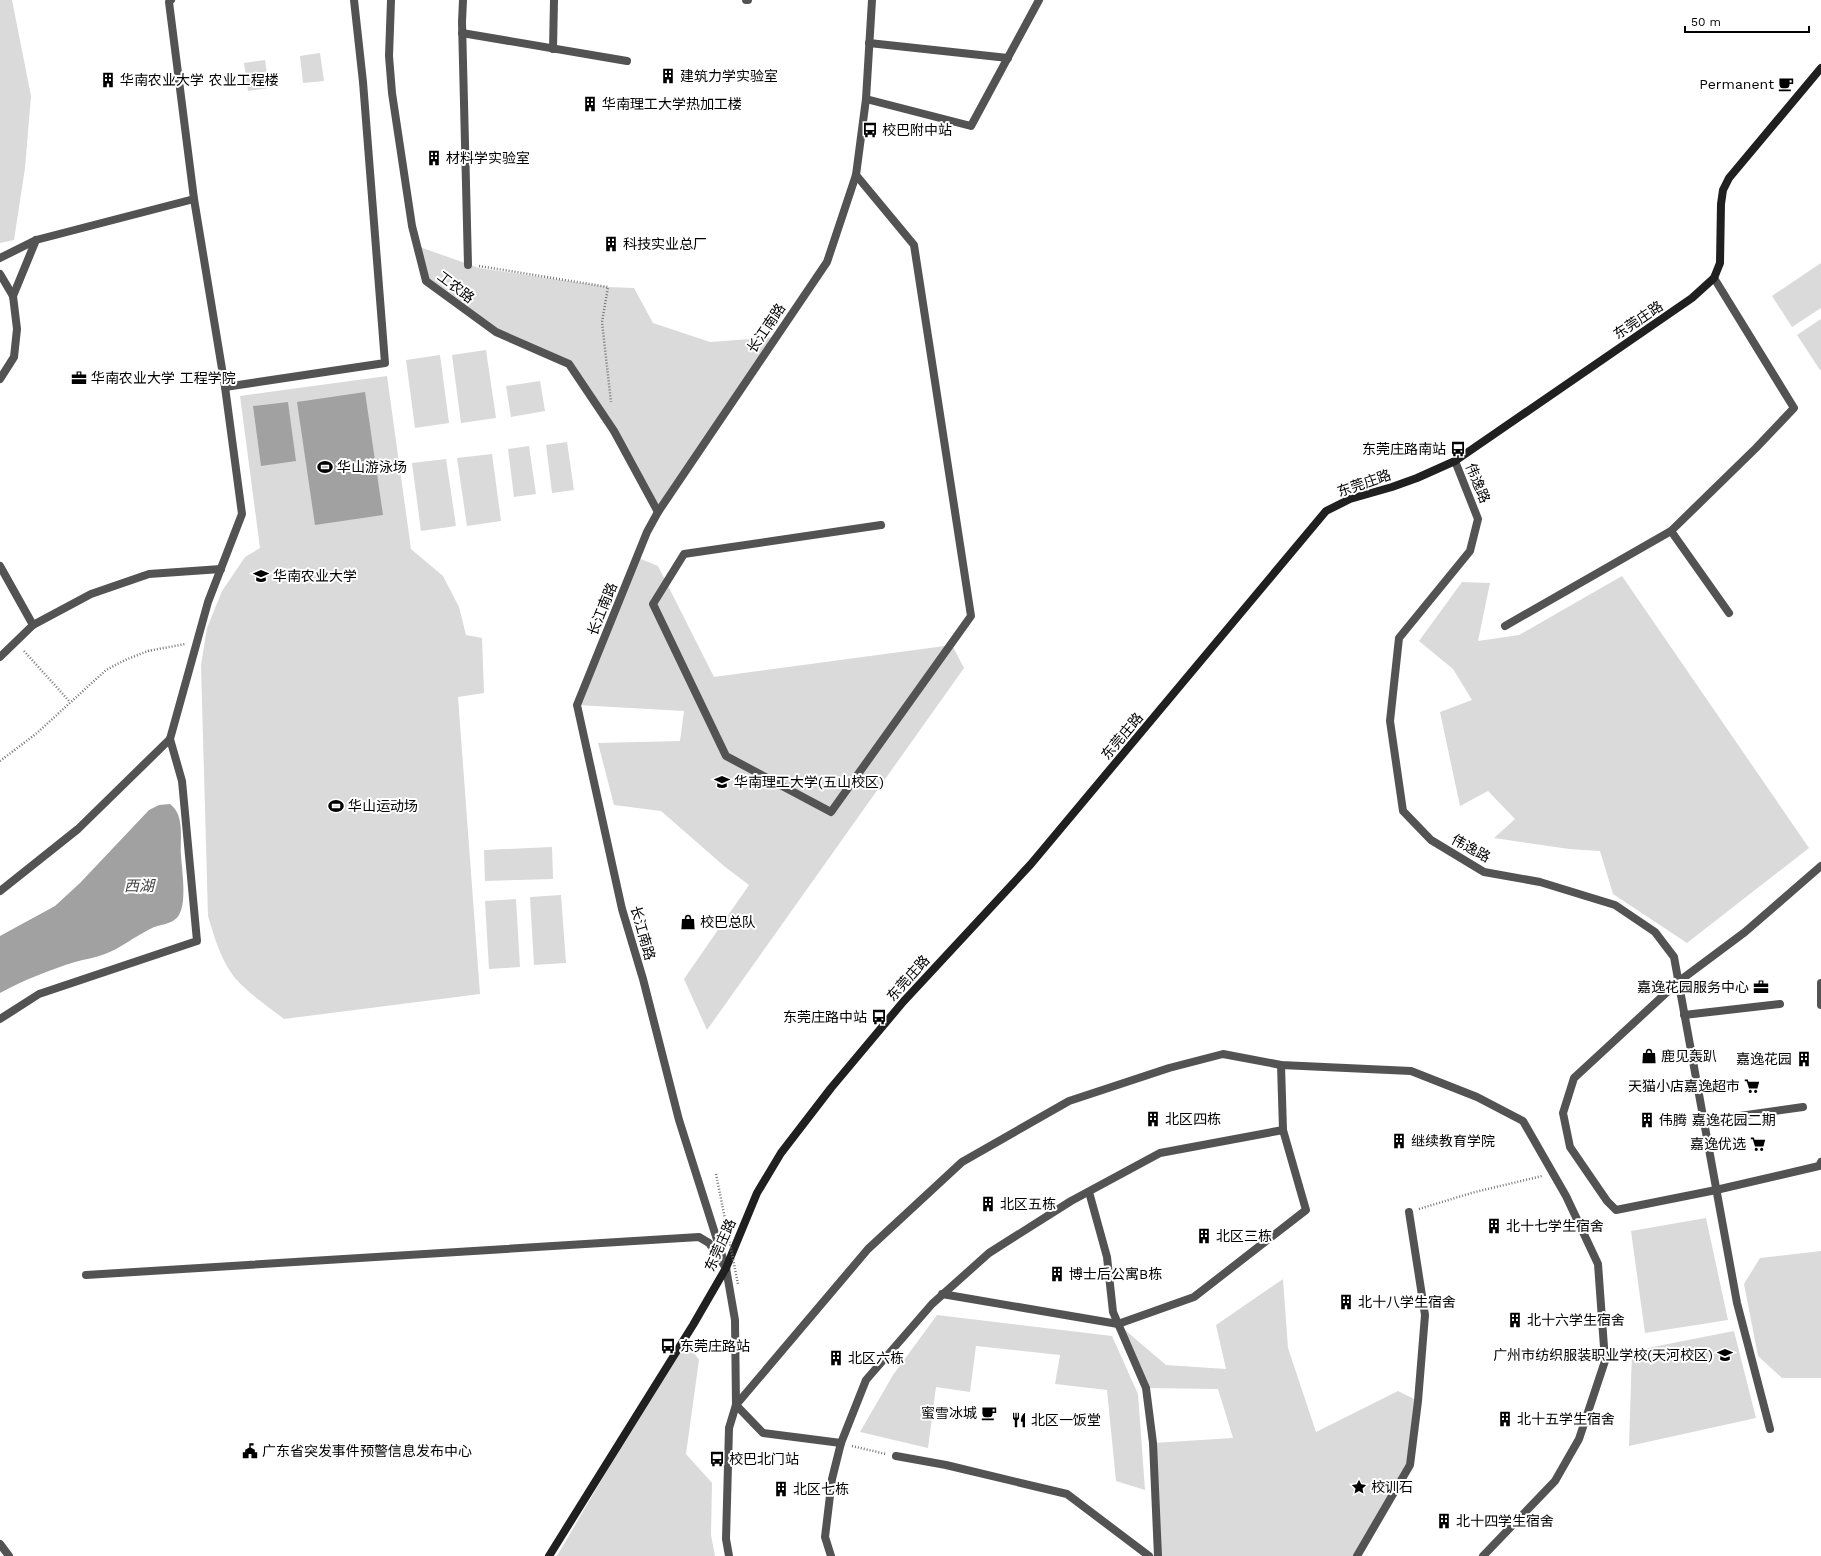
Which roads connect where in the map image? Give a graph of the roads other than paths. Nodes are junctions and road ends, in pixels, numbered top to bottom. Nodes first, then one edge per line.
1 (171, 0) edge
2 (354, 0) edge
3 (391, 0) edge
4 (463, 0) edge
5 (554, 0) edge
6 (872, 0) edge
7 (1039, 0) edge
8 (462, 33) junction
9 (869, 43) junction
10 (553, 49) junction
11 (1008, 58) junction
12 (627, 61) dead end
13 (1821, 68) edge
14 (866, 99) junction
15 (856, 175) junction
16 (194, 199) junction
17 (36, 240) junction
18 (0, 258) edge
19 (468, 264) road end
20 (0, 274) edge
21 (1714, 278) junction
22 (13, 296) junction
23 (0, 378) edge
24 (225, 387) junction
25 (1455, 461) junction
26 (658, 512) junction
27 (881, 525) dead end
28 (1671, 531) junction
29 (0, 566) edge
30 (221, 569) junction
31 (1729, 613) dead end
32 (33, 625) junction
33 (1505, 626) dead end
34 (0, 657) edge
35 (170, 739) junction
36 (1821, 866) edge
37 (0, 891) edge
38 (1678, 982) junction
39 (1821, 983) edge
40 (1780, 1004) dead end
41 (1821, 1005) edge
42 (1684, 1015) junction
43 (0, 1019) edge
44 (1281, 1065) junction
45 (1803, 1107) dead end
46 (1704, 1121) junction
47 (1283, 1130) junction
48 (1821, 1162) edge
49 (1716, 1190) junction
50 (1089, 1192) junction
51 (1409, 1212) road end
52 (726, 1268) junction
53 (86, 1275) dead end
54 (942, 1294) junction
55 (1118, 1324) junction
56 (736, 1405) junction
57 (1770, 1429) dead end
58 (841, 1443) junction
59 (896, 1456) road end
60 (0, 1544) edge
61 (9, 1556) edge
62 (549, 1556) edge
63 (729, 1556) edge
64 (830, 1556) edge
65 (1149, 1556) edge
66 (1158, 1556) edge
67 (1356, 1556) edge
68 (1483, 1556) edge

1 - 16 street
2 - 24 street
3 - 26 street, 工农路
4 - 8 street
5 - 10 street
6 - 9 street, 长江南路
7 - 11 street
8 - 10 street
8 - 19 street
9 - 11 street
9 - 14 street, 长江南路
10 - 12 street
11 - 14 street
13 - 21 street, 东莞庄路
14 - 15 street, 长江南路
15 - 26 street, 长江南路
15 - 27 street
16 - 17 street
16 - 24 street
17 - 18 street
17 - 22 street
20 - 22 street
21 - 25 street, 东莞庄路
21 - 28 street
22 - 23 street
24 - 30 street
25 - 38 street, 伟逸路
25 - 52 street, 东莞庄路
26 - 52 street, 长江南路
28 - 31 street
28 - 33 street
29 - 32 street
30 - 32 street
30 - 35 street
32 - 34 street
35 - 37 street
35 - 43 street
36 - 38 street
38 - 42 street, 伟逸路
38 - 49 street
39 - 41 street
40 - 42 street
42 - 46 street, 伟逸路
44 - 47 street
44 - 56 street
44 - 68 street
45 - 46 street
46 - 49 street, 伟逸路
47 - 50 street
47 - 55 street
48 - 49 street
49 - 57 street, 伟逸路
50 - 54 street
50 - 55 street
51 - 67 street
52 - 53 street
52 - 56 street, 长江南路
52 - 62 street, 东莞庄路
54 - 55 street
54 - 58 street
55 - 66 street
56 - 58 street
56 - 63 street
58 - 64 street
59 - 65 street
60 - 61 street

